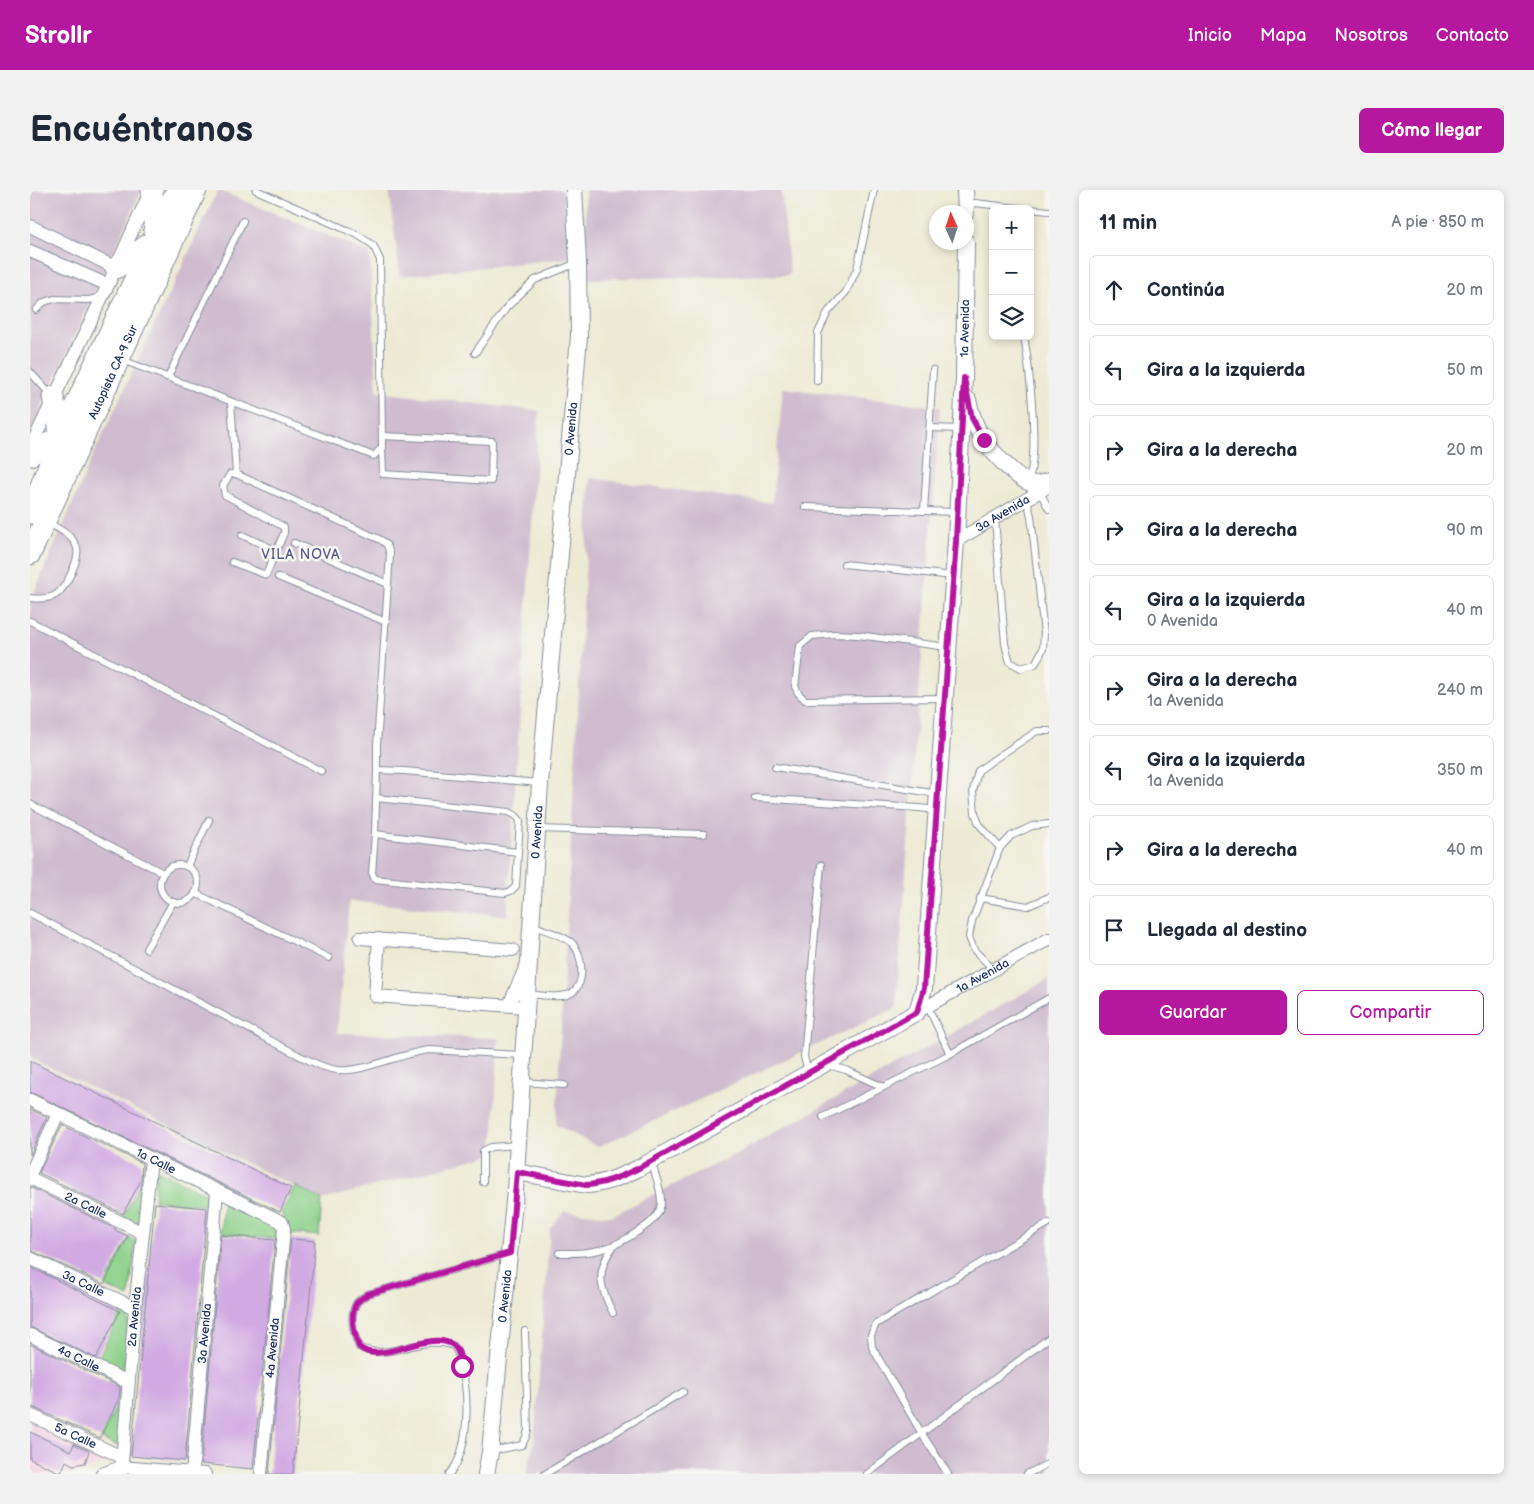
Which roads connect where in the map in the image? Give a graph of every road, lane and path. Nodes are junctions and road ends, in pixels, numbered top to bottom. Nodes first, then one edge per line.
1 (151, 190) edge
2 (178, 190) edge
3 (196, 190) edge
4 (256, 190) edge
5 (574, 190) edge
6 (874, 190) edge
7 (966, 202) edge
8 (992, 205) edge
9 (1034, 210) edge
10 (1049, 212) edge
11 (243, 221) dead end
12 (30, 226) edge
13 (155, 240) junction
14 (966, 250) edge
15 (30, 251) edge
16 (578, 262) junction
17 (109, 283) junction
18 (36, 310) dead end
19 (1024, 340) edge
20 (475, 353) dead end
21 (119, 358) junction
22 (933, 370) dead end
23 (30, 372) edge
24 (168, 377) junction
25 (964, 378) junction
26 (816, 381) dead end
27 (54, 397) junction
28 (232, 402) junction
29 (930, 428) junction
30 (961, 429) junction
31 (61, 436) junction
32 (382, 436) junction
33 (382, 447) junction
34 (30, 448) edge
35 (30, 455) edge
36 (236, 474) junction
37 (1041, 485) edge
38 (1027, 500) junction
39 (805, 507) dead end
40 (1049, 509) edge
41 (924, 511) junction
42 (958, 512) junction
43 (38, 517) edge
44 (995, 520) junction
45 (242, 535) dead end
46 (956, 541) junction
47 (294, 543) dead end
48 (277, 551) junction
49 (30, 554) edge
50 (232, 562) dead end
51 (844, 564) dead end
52 (954, 576) junction
53 (278, 577) dead end
54 (388, 584) junction
55 (30, 598) edge
56 (30, 621) edge
57 (386, 622) junction
58 (949, 647) junction
59 (945, 698) junction
60 (1049, 731) edge
61 (775, 767) dead end
62 (376, 770) junction
63 (321, 771) dead end
64 (540, 783) junction
65 (938, 794) junction
66 (376, 798) junction
67 (755, 798) dead end
68 (30, 804) edge
69 (937, 810) junction
70 (209, 820) dead end
71 (1049, 824) edge
72 (537, 829) junction
73 (375, 834) junction
74 (704, 834) dead end
75 (1000, 848) junction
76 (518, 852) junction
77 (821, 865) dead end
78 (187, 866) junction
79 (162, 873) junction
80 (196, 894) junction
81 (1049, 897) edge
82 (980, 898) junction
83 (173, 902) junction
84 (30, 913) edge
85 (531, 925) junction
86 (360, 938) dead end
87 (1049, 938) edge
88 (379, 939) junction
89 (146, 949) dead end
90 (513, 950) dead end
91 (329, 958) dead end
92 (529, 959) junction
93 (994, 970) junction
94 (1049, 998) edge
95 (526, 1001) junction
96 (509, 1005) junction
97 (922, 1010) junction
98 (950, 1054) junction
99 (523, 1055) junction
100 (824, 1063) junction
101 (809, 1072) junction
102 (522, 1082) junction
103 (564, 1085) dead end
104 (883, 1087) junction
105 (30, 1100) edge
106 (58, 1114) junction
107 (823, 1117) dead end
108 (518, 1145) junction
109 (151, 1160) junction
110 (651, 1161) junction
111 (517, 1172) junction
112 (30, 1174) edge
113 (30, 1178) edge
114 (483, 1182) dead end
115 (218, 1192) junction
116 (282, 1222) joint
117 (1049, 1223) edge
118 (143, 1233) junction
119 (613, 1247) junction
120 (510, 1253) junction
121 (560, 1253) dead end
122 (30, 1258) edge
123 (135, 1308) junction
124 (613, 1313) dead end
125 (525, 1331) dead end
126 (30, 1335) edge
127 (1049, 1338) edge
128 (128, 1382) junction
129 (683, 1392) dead end
130 (30, 1415) edge
131 (922, 1434) junction
132 (490, 1452) junction
133 (1049, 1463) edge
134 (121, 1466) edge
135 (102, 1474) edge
136 (196, 1474) edge
137 (261, 1474) edge
138 (449, 1474) edge
139 (486, 1474) edge
140 (545, 1474) edge
141 (867, 1474) edge
142 (948, 1474) edge
143 (1027, 1474) edge

1 - 13 highway
1 - 17 street
2 - 13 highway, Autopista CA-9 Sur
3 - 21 highway, Autopista CA-9 Sur
4 - 32 lane
5 - 16 street, 0 Avenida
6 - 26 lane
7 - 8 lane
9 - 10 lane
11 - 24 lane
12 - 17 street
13 - 17 highway
13 - 31 highway, Autopista CA-9 Sur
14 - 25 street, 1a Avenida
15 - 17 street
16 - 20 lane
16 - 64 street, 0 Avenida
17 - 18 lane
17 - 27 street
19 - 37 lane
21 - 24 lane
21 - 43 highway, Autopista CA-9 Sur
22 - 29 lane
23 - 27 lane
24 - 28 lane
25 - 30 street, 1a Avenida
25 - 37 street
27 - 31 highway
27 - 34 street
28 - 33 lane
28 - 36 lane
29 - 30 lane
29 - 41 lane
30 - 42 street, 1a Avenida
31 - 35 highway
31 - 43 highway, Autopista CA-9 Sur
32 - 33 lane
32 - 33 lane
36 - 48 lane
36 - 54 lane
37 - 38 street, 3a Avenida
37 - 40 lane
38 - 44 street, 3a Avenida
38 - 44 lane
39 - 41 lane
41 - 42 lane
42 - 46 street, 1a Avenida
43 - 49 highway, Autopista CA-9 Sur
43 - 55 lane
44 - 46 street, 3a Avenida
45 - 48 lane
46 - 52 street, 1a Avenida
47 - 54 lane
48 - 50 lane
51 - 52 lane
52 - 58 street, 1a Avenida
53 - 57 lane
54 - 57 lane
56 - 63 lane
57 - 62 lane
58 - 59 street, 1a Avenida
58 - 59 lane
59 - 65 street, 1a Avenida
60 - 75 lane
61 - 65 lane
62 - 64 lane
62 - 66 lane
64 - 72 street, 0 Avenida
65 - 69 street, 1a Avenida
66 - 73 lane
66 - 76 lane
67 - 69 lane
68 - 79 lane
69 - 97 street, 1a Avenida
70 - 78 lane
71 - 75 lane
72 - 74 lane
72 - 85 street, 0 Avenida
73 - 76 lane
73 - 76 lane
75 - 82 lane
77 - 101 lane
78 - 79 lane
78 - 80 lane
79 - 83 lane
80 - 83 lane
80 - 91 lane
81 - 82 lane
82 - 93 lane
83 - 89 lane
84 - 99 lane
85 - 92 street, 0 Avenida
85 - 95 lane
86 - 88 street
87 - 93 street, 1a Avenida
88 - 90 street
88 - 96 street
92 - 95 street, 0 Avenida
92 - 96 street
93 - 97 street, 1a Avenida
94 - 98 lane
95 - 96 street
95 - 99 street, 0 Avenida
97 - 98 lane
97 - 100 street, 1a Avenida
98 - 104 lane
99 - 102 street, 0 Avenida
100 - 101 street, 1a Avenida
100 - 104 lane
101 - 110 street, 1a Avenida
102 - 103 lane
102 - 108 street, 0 Avenida
104 - 107 lane
105 - 106 street, 1a Calle
106 - 109 street, 1a Calle
106 - 112 street
108 - 111 street, 0 Avenida
108 - 114 lane
109 - 115 street, 1a Calle
109 - 118 street, 2a Avenida
110 - 111 street, 1a Avenida
110 - 119 lane
111 - 120 street, 0 Avenida
113 - 118 street, 2a Calle
115 - 116 street, 1a Calle
115 - 136 street, 3a Avenida
116 - 137 street, 4a Avenida
117 - 131 lane
118 - 123 street, 2a Avenida
119 - 121 lane
119 - 124 lane
120 - 132 street, 0 Avenida
120 - 138 lane
122 - 123 street, 3a Calle
123 - 128 street, 2a Avenida
125 - 132 lane
126 - 128 street, 4a Calle
127 - 131 lane
128 - 134 street, 2a Avenida
129 - 140 lane
130 - 134 street, 5a Calle
131 - 141 lane
131 - 142 lane
132 - 139 street, 0 Avenida
133 - 143 lane
134 - 135 street
134 - 136 street

